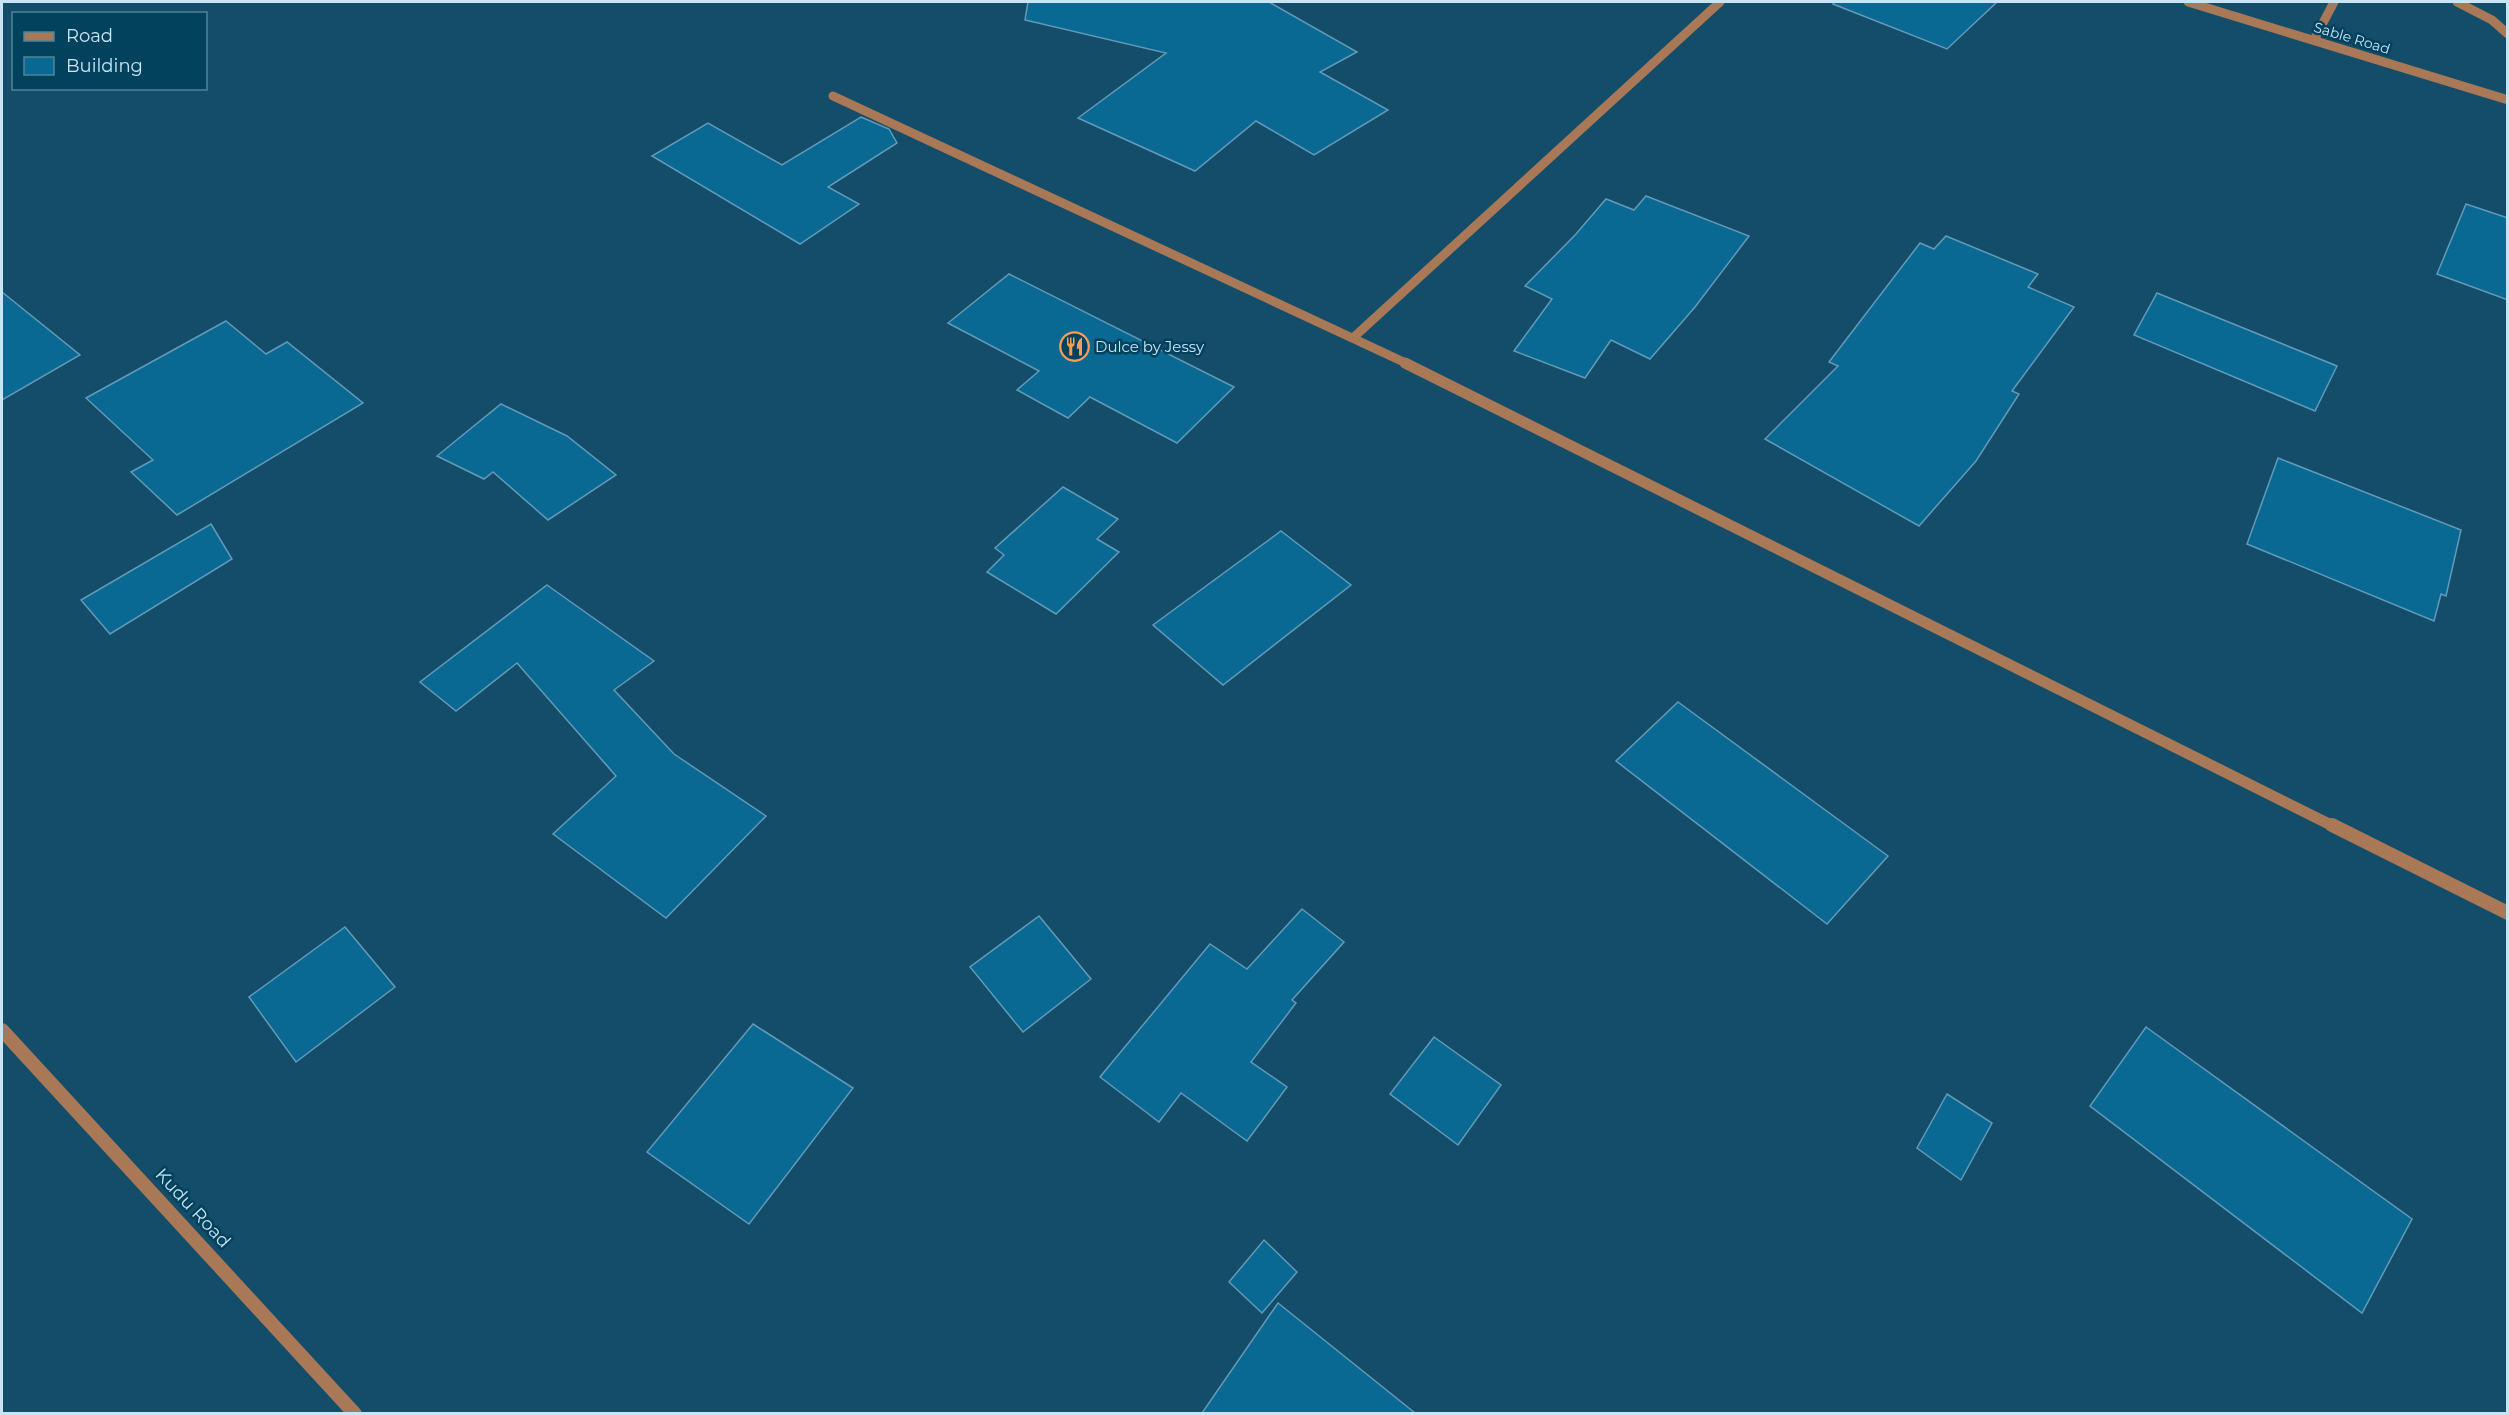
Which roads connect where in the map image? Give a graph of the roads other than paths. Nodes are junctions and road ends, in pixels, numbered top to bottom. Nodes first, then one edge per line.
1 (1720, 2) edge
2 (2188, 2) edge
3 (2334, 2) edge
4 (2457, 2) edge
5 (2508, 34) edge
6 (2314, 40) junction
7 (833, 96) dead end
8 (2508, 100) edge
9 (1354, 337) junction
10 (2508, 913) edge
11 (2, 1030) edge
12 (356, 1413) edge

1 - 9 street
2 - 6 street, Sable Road
3 - 6 street
4 - 5 street
6 - 8 street, Sable Road
7 - 9 street
9 - 10 street
11 - 12 street, Kudu Road

